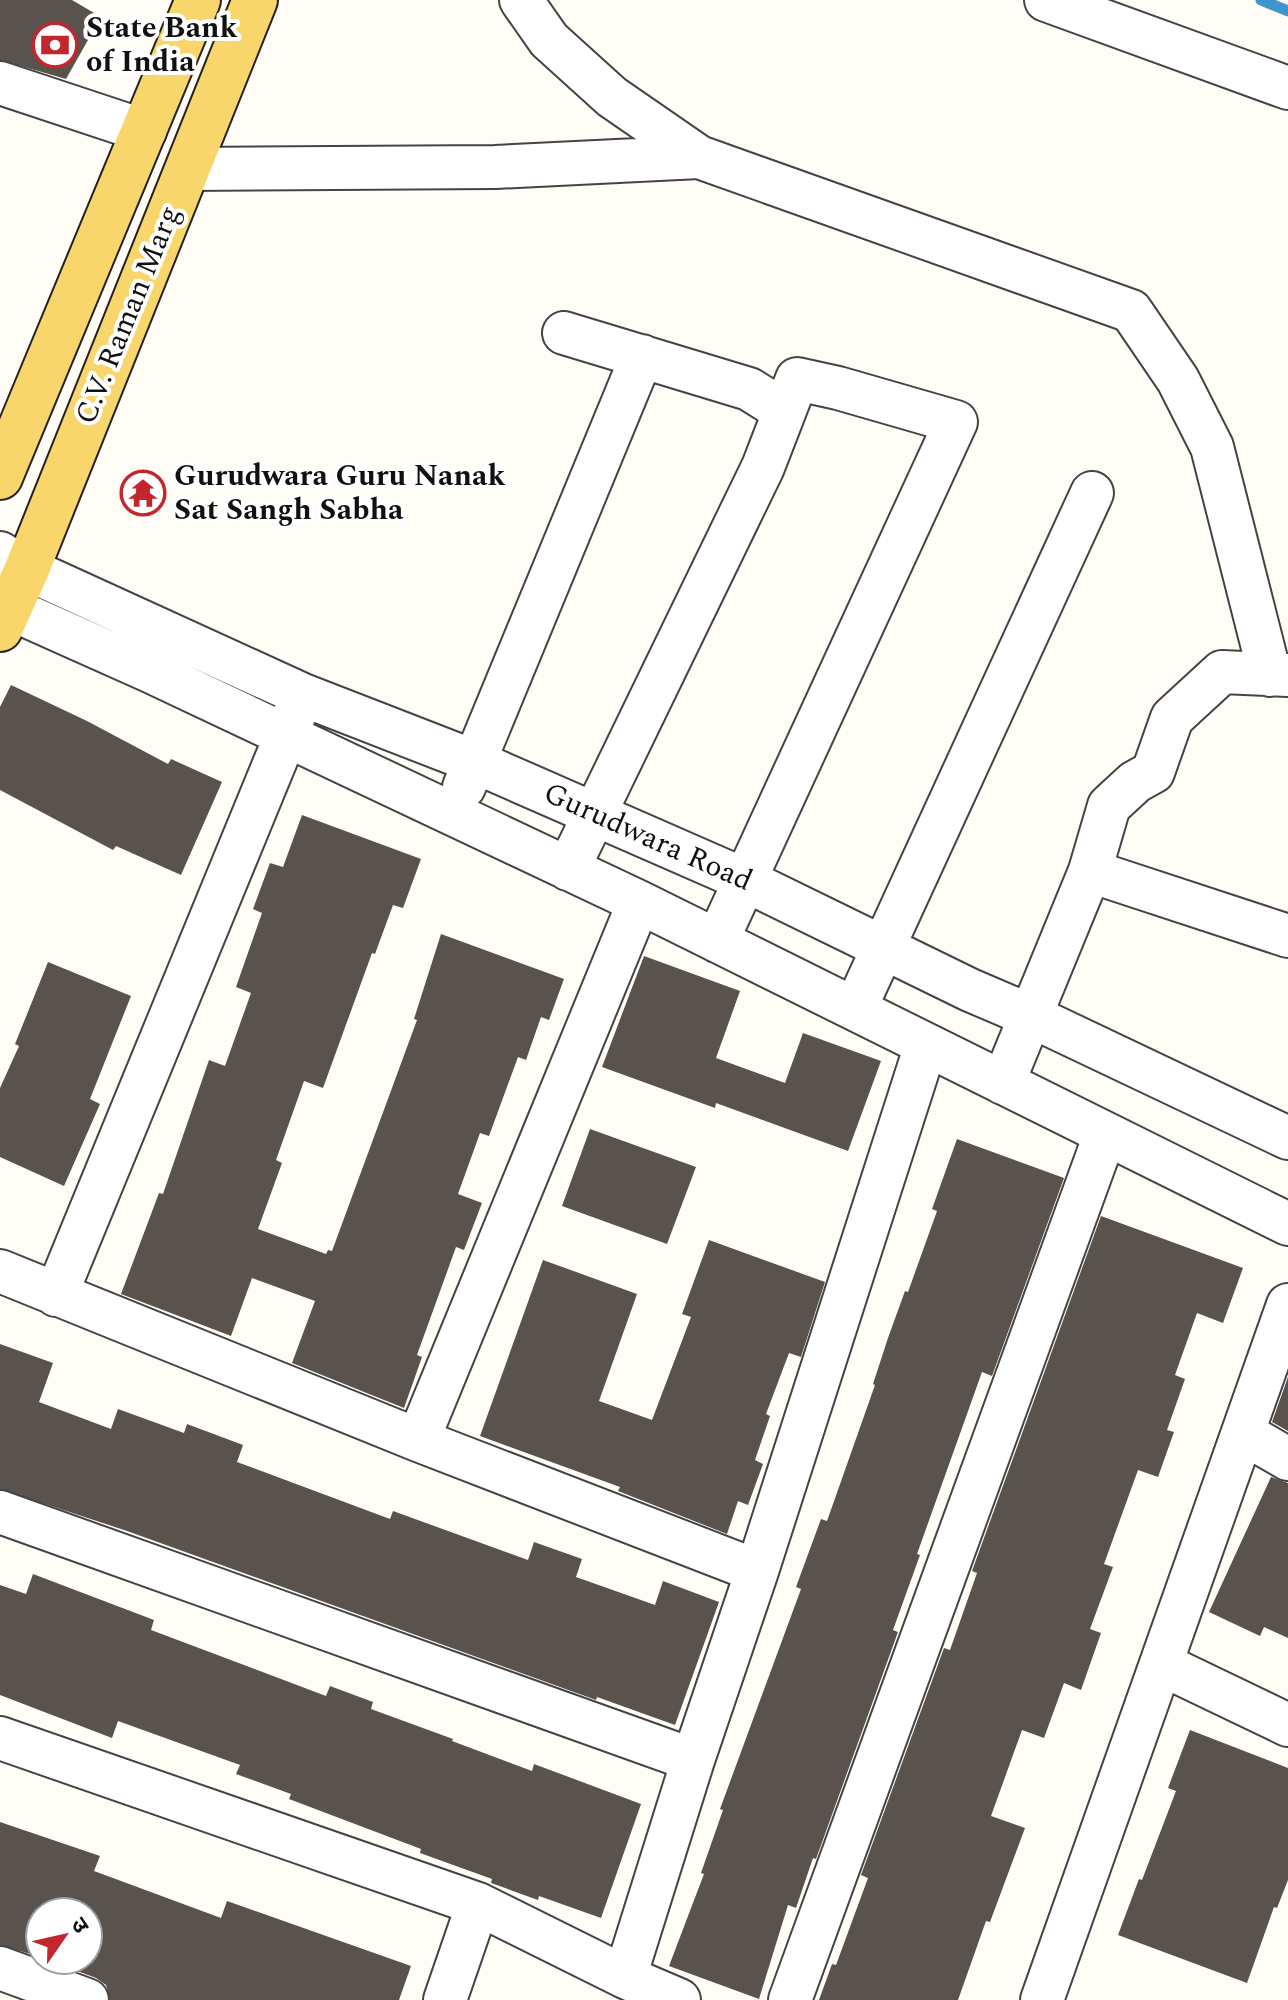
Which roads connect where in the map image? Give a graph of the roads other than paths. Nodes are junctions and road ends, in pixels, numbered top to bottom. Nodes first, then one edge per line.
1 (198, 0) edge
2 (255, 0) edge
3 (521, 0) edge
4 (1046, 0) edge
5 (0, 83) edge
6 (1288, 88) edge
7 (145, 131) junction
8 (699, 157) junction
9 (187, 169) junction
10 (564, 333) dead end
11 (642, 356) junction
12 (784, 411) junction
13 (0, 477) edge
14 (1092, 493) dead end
15 (14, 561) edge
16 (3, 614) edge
17 (1279, 675) edge
18 (303, 695) junction
19 (285, 734) junction
20 (473, 761) junction
21 (596, 813) junction
22 (454, 815) junction
23 (568, 869) junction
24 (1090, 871) junction
25 (745, 880) junction
26 (639, 902) junction
27 (1288, 936) edge
28 (717, 941) junction
29 (884, 947) junction
30 (855, 1009) junction
31 (1031, 1016) junction
32 (926, 1045) junction
33 (1003, 1083) junction
34 (1105, 1135) junction
35 (1288, 1138) edge
36 (1288, 1224) edge
37 (0, 1271) edge
38 (56, 1295) junction
39 (1288, 1305) edge
40 (1243, 1433) junction
41 (418, 1440) junction
42 (1288, 1459) edge
43 (0, 1512) edge
44 (757, 1571) junction
45 (1161, 1664) junction
46 (1288, 1725) edge
47 (0, 1738) edge
48 (693, 1760) junction
49 (478, 1904) junction
50 (0, 1968) edge
51 (625, 1977) junction
52 (87, 2000) edge
53 (445, 2000) edge
54 (679, 2000) edge
55 (790, 2000) edge
56 (1042, 2000) edge

1 - 7 main road, C.V. Raman Marg
2 - 9 main road, C.V. Raman Marg
3 - 8 street
4 - 6 street
5 - 7 street
7 - 13 main road, C.V. Raman Marg
8 - 9 street
8 - 17 street
9 - 15 main road, C.V. Raman Marg
10 - 11 street
11 - 12 street
11 - 20 street
12 - 21 street
12 - 25 street
14 - 29 street
15 - 16 main road, C.V. Raman Marg
15 - 18 street, Gurudwara Road
16 - 19 street
17 - 24 street
18 - 19 street
18 - 20 street, Gurudwara Road
19 - 22 street
19 - 38 street
20 - 21 street, Gurudwara Road
20 - 22 street
21 - 23 street
21 - 25 street, Gurudwara Road
22 - 23 street
23 - 26 street
24 - 27 street
24 - 31 street
25 - 28 street
25 - 29 street, Gurudwara Road
26 - 28 street
26 - 41 street
28 - 30 street
29 - 30 street
29 - 31 street, Gurudwara Road
30 - 32 street
31 - 33 street
31 - 35 street, Gurudwara Road
32 - 33 street
32 - 44 street
33 - 34 street
34 - 36 street
34 - 55 street
37 - 38 street
38 - 41 street
39 - 40 street
40 - 42 street
40 - 45 street
41 - 44 street
43 - 48 street
44 - 48 street
45 - 46 street
45 - 56 street
47 - 49 street
48 - 51 street
49 - 51 street
49 - 53 street
50 - 52 street
51 - 54 street

